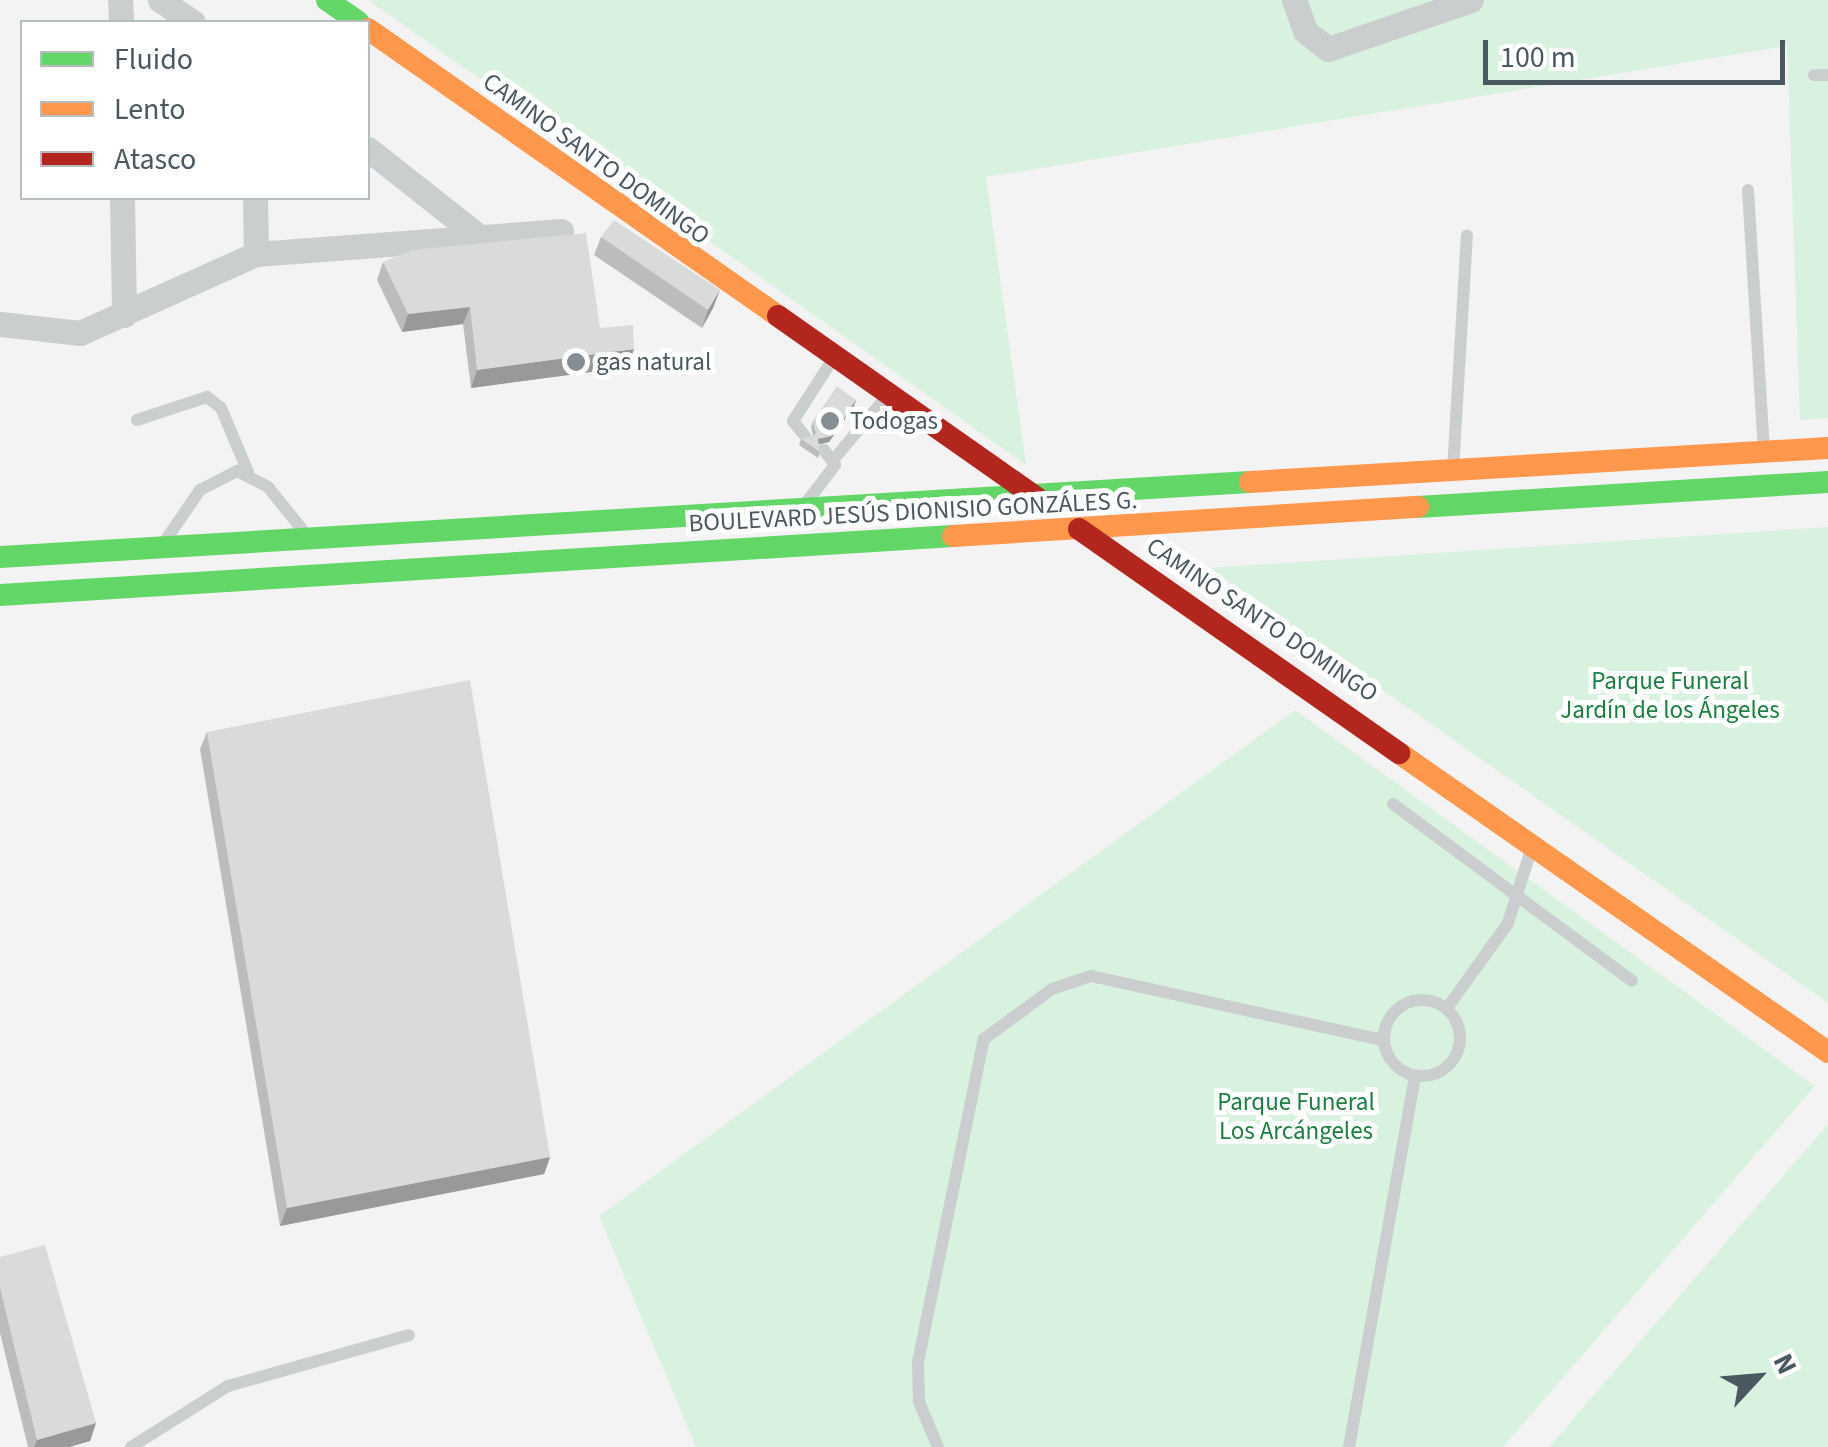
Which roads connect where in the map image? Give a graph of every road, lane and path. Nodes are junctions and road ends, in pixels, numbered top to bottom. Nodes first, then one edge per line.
1 (160, 0) edge
2 (327, 0) edge
3 (1294, 0) edge
4 (1461, 2) edge
5 (190, 20) edge
6 (355, 20) edge
7 (370, 30) edge
8 (370, 152) edge
9 (1748, 190) dead end
10 (122, 200) edge
11 (255, 200) edge
12 (561, 232) edge
13 (477, 235) junction
14 (1467, 236) dead end
15 (256, 254) junction
16 (124, 315) junction
17 (0, 324) edge
18 (834, 359) junction
19 (888, 396) junction
20 (138, 420) dead end
21 (805, 436) edge
22 (955, 442) junction
23 (1828, 448) edge
24 (1764, 450) junction
25 (248, 472) junction
26 (1453, 472) junction
27 (1828, 482) edge
28 (1030, 493) junction
29 (932, 500) junction
30 (802, 508) junction
31 (1082, 531) junction
32 (308, 539) junction
33 (161, 548) junction
34 (0, 558) edge
35 (0, 595) edge
36 (1393, 804) dead end
37 (1532, 842) junction
38 (1519, 900) junction
39 (1632, 981) dead end
40 (1446, 1008) junction
41 (1383, 1040) junction
42 (1828, 1052) edge
43 (1415, 1076) junction
44 (409, 1335) dead end
45 (131, 1447) edge
46 (938, 1447) edge
47 (1349, 1447) edge

1 - 5 street
2 - 6 main road
3 - 4 street
7 - 18 main road, CAMINO SANTO DOMINGO
8 - 13 street
9 - 24 lane
10 - 16 street
11 - 15 street
12 - 13 street
13 - 15 street
14 - 26 lane
15 - 16 street
16 - 17 street
18 - 19 main road, CAMINO SANTO DOMINGO
18 - 21 lane
19 - 22 main road, CAMINO SANTO DOMINGO
19 - 30 lane
20 - 25 lane
22 - 28 main road, CAMINO SANTO DOMINGO
22 - 29 main road
23 - 24 main road, BOULEVARD JESÚS DIONISIO GONZÁLES G.
24 - 26 main road, BOULEVARD JESÚS DIONISIO GONZÁLES G.
25 - 32 lane
25 - 33 lane
26 - 28 main road, BOULEVARD JESÚS DIONISIO GONZÁLES G.
27 - 31 main road, BOULEVARD JESÚS DIONISIO GONZÁLES G.
28 - 29 main road, BOULEVARD JESÚS DIONISIO GONZÁLES G.
28 - 31 main road, CAMINO SANTO DOMINGO
29 - 30 main road, BOULEVARD JESÚS DIONISIO GONZÁLES G.
30 - 32 main road, BOULEVARD JESÚS DIONISIO GONZÁLES G.
31 - 35 main road, BOULEVARD JESÚS DIONISIO GONZÁLES G.
31 - 37 main road, CAMINO SANTO DOMINGO
32 - 33 main road, BOULEVARD JESÚS DIONISIO GONZÁLES G.
33 - 34 main road, BOULEVARD JESÚS DIONISIO GONZÁLES G.
36 - 38 lane
37 - 38 lane
37 - 42 main road, CAMINO SANTO DOMINGO
38 - 39 lane
38 - 40 lane
40 - 41 lane
40 - 43 lane
41 - 43 lane
41 - 46 lane
43 - 47 lane
44 - 45 lane

